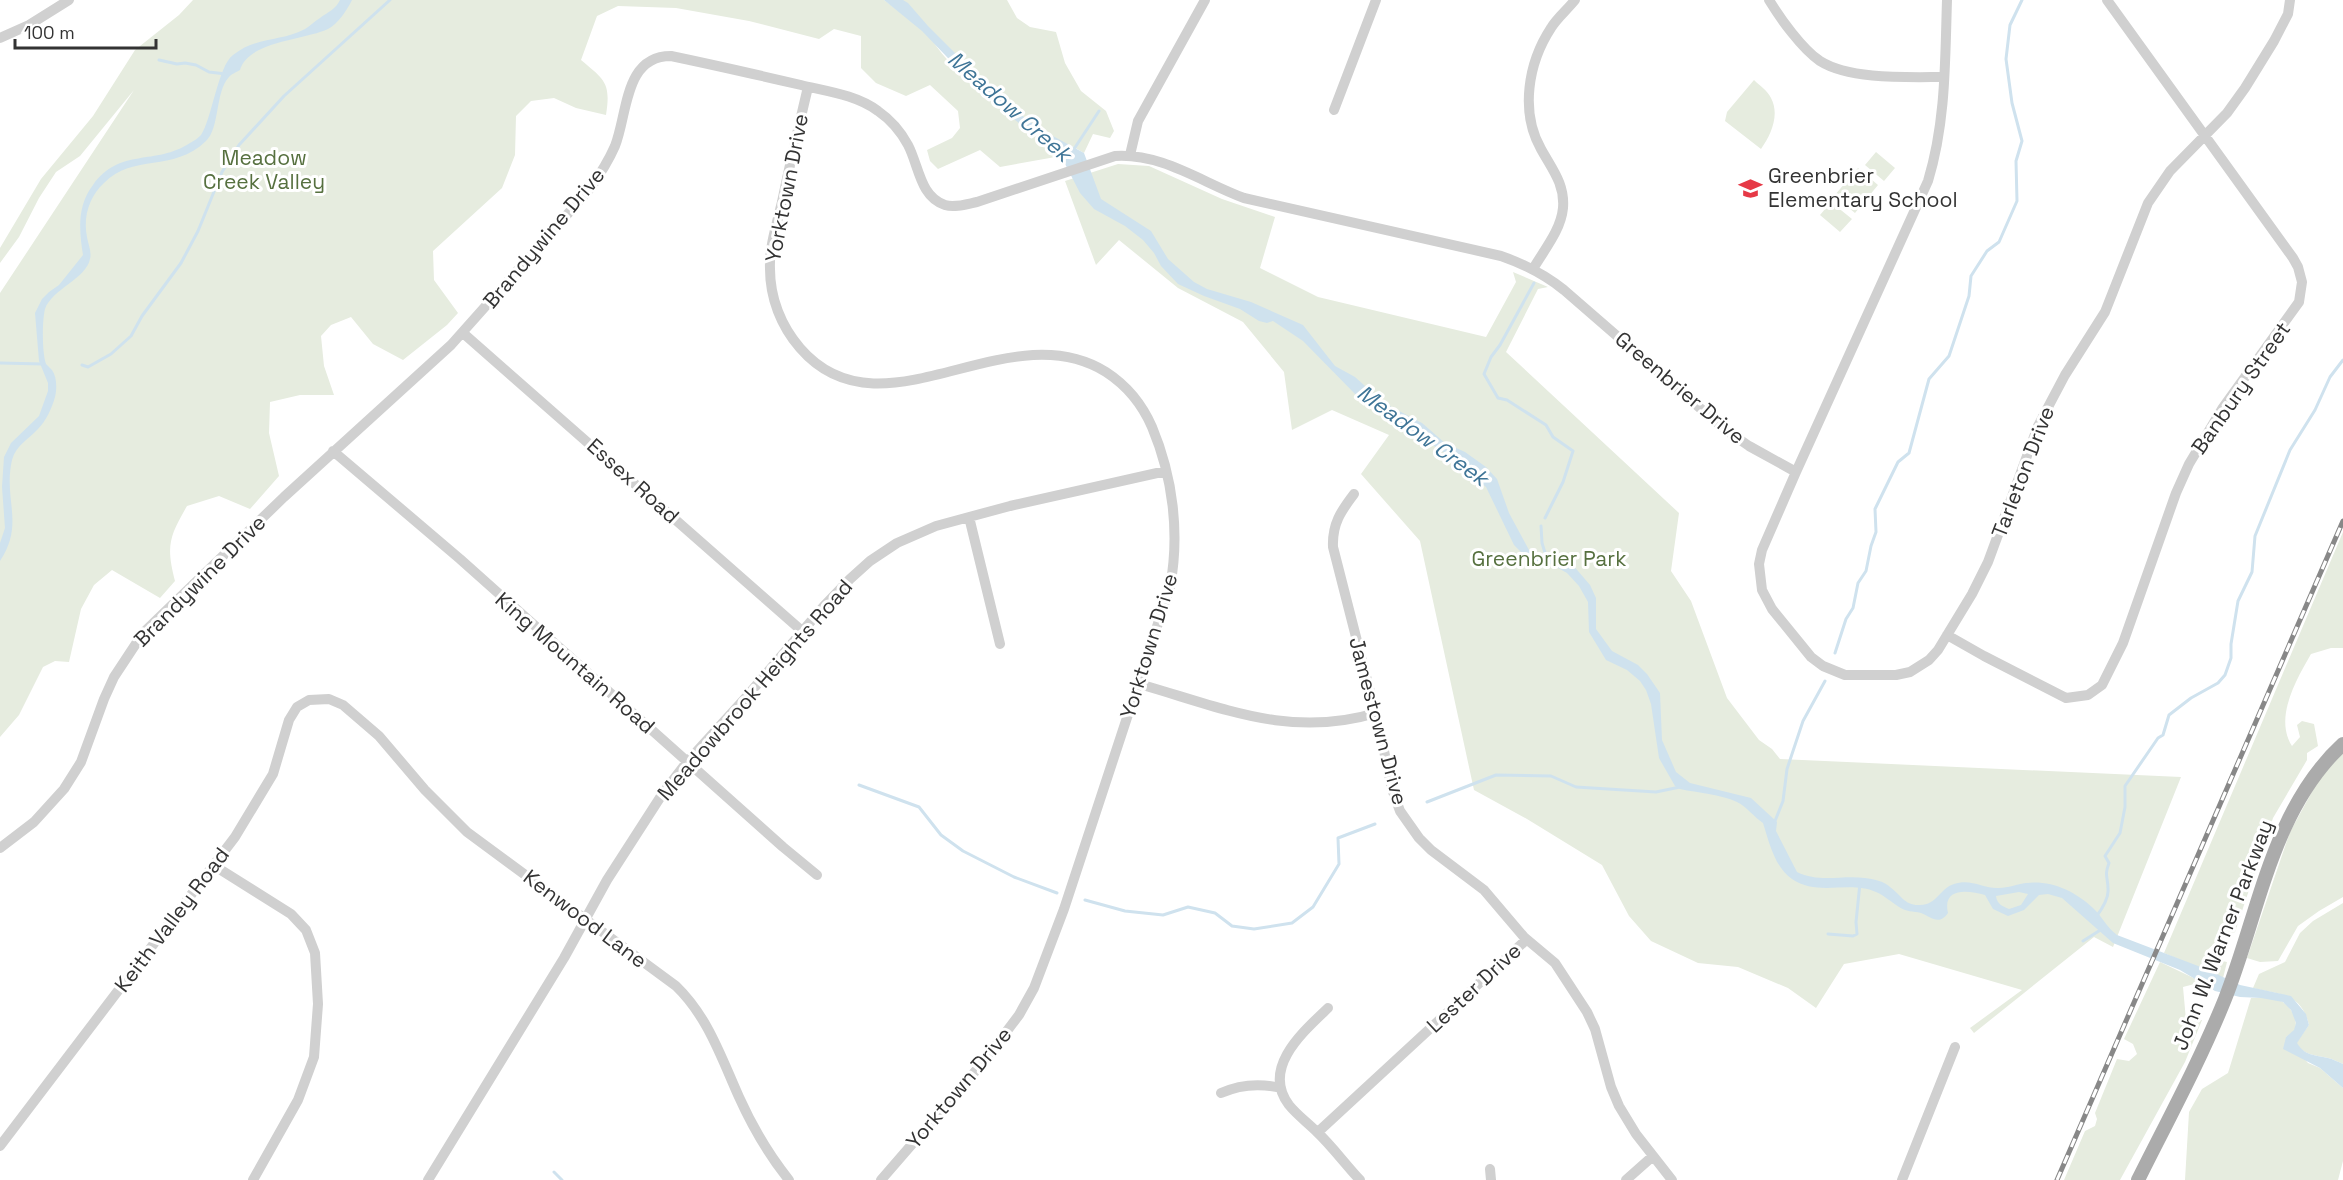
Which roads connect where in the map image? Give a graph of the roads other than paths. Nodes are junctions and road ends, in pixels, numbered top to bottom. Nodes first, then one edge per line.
1 (69, 0) edge
2 (1205, 0) edge
3 (1376, 0) edge
4 (1575, 0) edge
5 (1770, 0) edge
6 (1947, 0) edge
7 (2107, 0) edge
8 (2290, 0) edge
9 (4, 36) edge
10 (1944, 77) junction
11 (808, 87) junction
12 (1334, 110) dead end
13 (2205, 135) junction
14 (1130, 155) junction
15 (1533, 269) junction
16 (463, 333) junction
17 (333, 451) junction
18 (1166, 471) junction
19 (1796, 472) junction
20 (1354, 494) dead end
21 (969, 517) junction
22 (802, 631) junction
23 (1947, 635) junction
24 (1000, 644) dead end
25 (1139, 684) junction
26 (329, 699) joint
27 (1376, 713) junction
28 (2343, 744) edge
29 (687, 762) junction
30 (0, 848) edge
31 (213, 865) junction
32 (817, 875) dead end
33 (585, 919) junction
34 (1526, 940) junction
35 (1328, 1008) dead end
36 (1955, 1047) dead end
37 (1281, 1088) junction
38 (1221, 1093) dead end
39 (1318, 1132) junction
40 (0, 1146) edge
41 (1653, 1156) junction
42 (253, 1180) edge
43 (428, 1180) edge
44 (789, 1180) edge
45 (881, 1180) edge
46 (1360, 1180) edge
47 (1626, 1180) edge
48 (1672, 1180) edge
49 (1902, 1180) edge
50 (2138, 1180) edge

1 - 9 street
2 - 14 street
3 - 12 street
4 - 15 street
5 - 10 street
6 - 10 street
7 - 13 street, Banbury Street
8 - 13 street, Tarleton Drive
10 - 19 street
11 - 14 street, Brandywine Drive
11 - 16 street, Brandywine Drive
11 - 18 street, Yorktown Drive
13 - 23 street, Tarleton Drive
13 - 23 street, Banbury Street
14 - 15 street, Greenbrier Drive
15 - 19 street, Greenbrier Drive
16 - 17 street, Brandywine Drive
16 - 22 street, Essex Road
17 - 29 street, King Mountain Road
17 - 30 street, Brandywine Drive
18 - 21 street, Meadowbrook Heights Road
18 - 25 street, Yorktown Drive
19 - 23 street, Tarleton Drive
20 - 27 street, Jamestown Drive
21 - 22 street, Meadowbrook Heights Road
21 - 24 street
22 - 29 street, Meadowbrook Heights Road
25 - 27 street
25 - 45 street, Yorktown Drive
26 - 31 street, Keith Valley Road
26 - 33 street, Kenwood Lane
27 - 34 street, Jamestown Drive
28 - 50 main road, John W. Warner Parkway
29 - 32 street, King Mountain Road
29 - 33 street, Meadowbrook Heights Road
31 - 40 street, Keith Valley Road
31 - 42 street
33 - 43 street, Meadowbrook Heights Road
33 - 44 street, Kenwood Lane
34 - 39 street, Lester Drive
34 - 41 street, Lester Drive
35 - 37 street
36 - 49 street
37 - 38 street
37 - 39 street
39 - 46 street
41 - 47 street
41 - 48 street, Lester Drive

